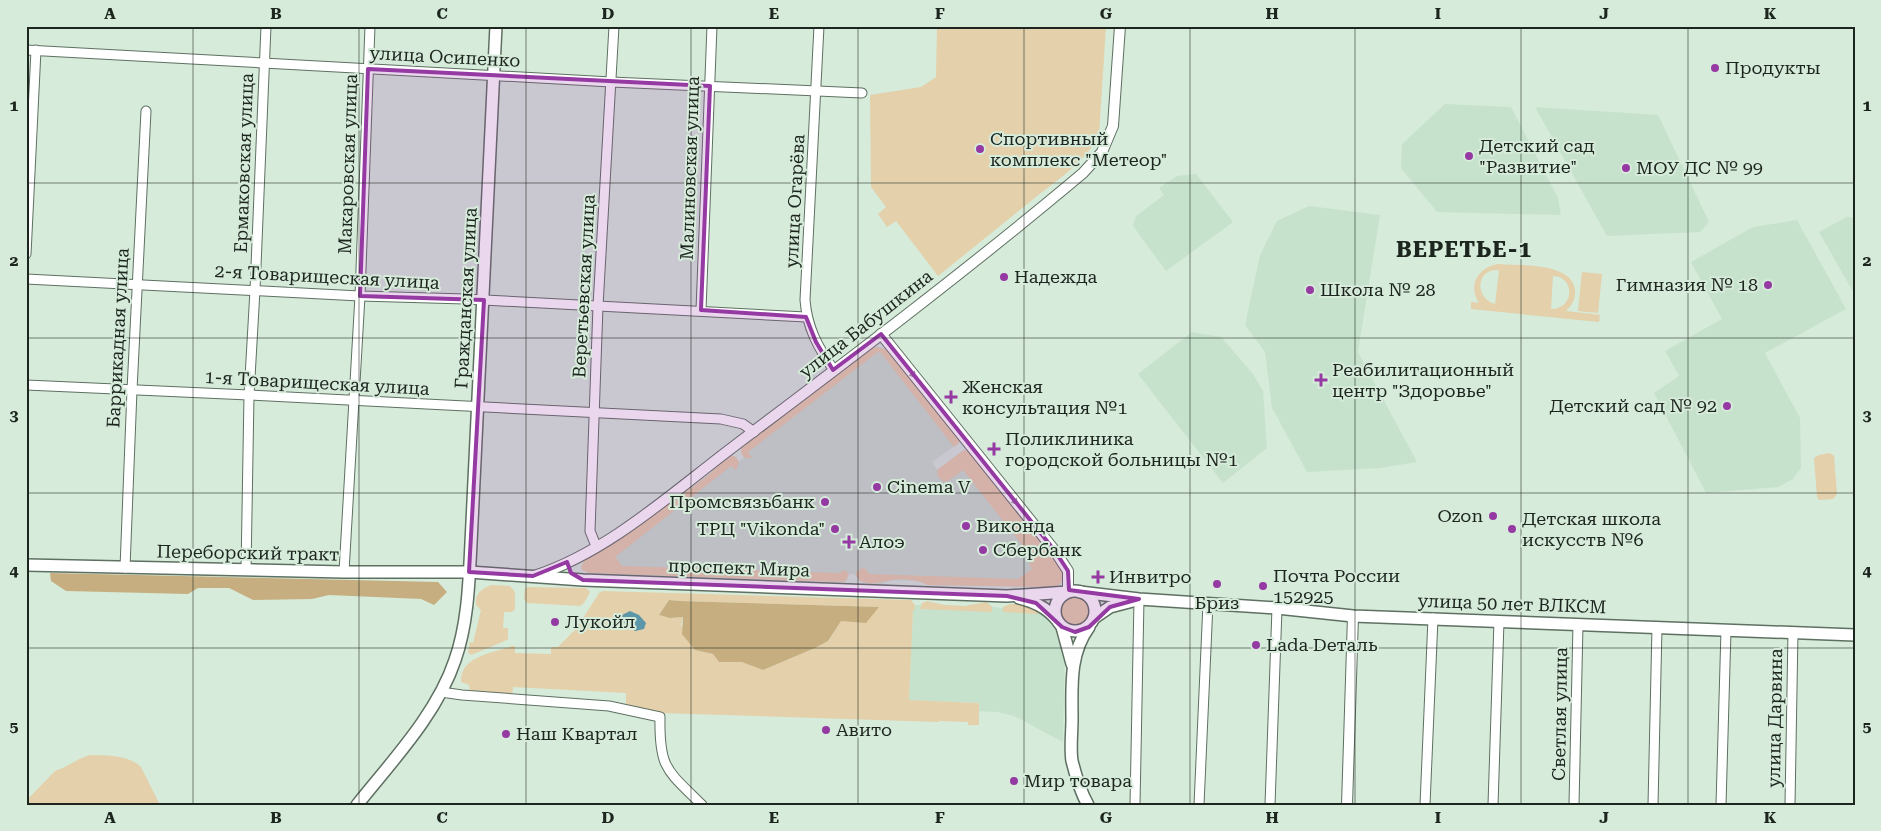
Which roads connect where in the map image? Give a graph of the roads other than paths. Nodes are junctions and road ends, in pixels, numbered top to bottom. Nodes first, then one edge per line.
1 (266, 26) edge
2 (370, 26) edge
3 (496, 26) edge
4 (614, 26) edge
5 (712, 26) edge
6 (819, 26) edge
7 (1120, 26) edge
8 (26, 50) edge
9 (36, 50) junction
10 (264, 63) junction
11 (368, 69) junction
12 (494, 76) junction
13 (611, 82) junction
14 (710, 86) junction
15 (817, 92) junction
16 (862, 92) dead end
17 (146, 111) dead end
18 (26, 254) edge
19 (26, 280) edge
20 (137, 285) junction
21 (255, 290) junction
22 (360, 296) junction
23 (484, 300) junction
24 (598, 306) junction
25 (701, 310) junction
26 (806, 317) junction
27 (881, 334) junction
28 (834, 370) junction
29 (26, 385) edge
30 (132, 390) junction
31 (249, 395) junction
32 (353, 401) junction
33 (479, 408) junction
34 (594, 414) junction
35 (754, 432) junction
36 (596, 546) junction
37 (584, 553) junction
38 (26, 565) edge
39 (125, 568) junction
40 (246, 570) junction
41 (344, 572) junction
42 (469, 572) junction
43 (533, 576) junction
44 (583, 580) junction
45 (1074, 592) junction
46 (1007, 596) junction
47 (1140, 599) junction
48 (1208, 604) junction
49 (1277, 608) junction
50 (1353, 616) junction
51 (1433, 618) junction
52 (1499, 621) junction
53 (1092, 622) junction
54 (1059, 623) junction
55 (1578, 624) junction
56 (1657, 627) junction
57 (1726, 630) junction
58 (1793, 632) junction
59 (1855, 635) edge
60 (1073, 670) junction
61 (441, 692) junction
62 (356, 805) edge
63 (702, 805) edge
64 (1088, 805) edge
65 (1135, 805) edge
66 (1199, 805) edge
67 (1270, 805) edge
68 (1347, 805) edge
69 (1425, 805) edge
70 (1493, 805) edge
71 (1574, 805) edge
72 (1653, 805) edge
73 (1721, 805) edge
74 (1790, 805) edge

1 - 10 street, Ермаковская улица
2 - 11 street, Макаровская улица
3 - 12 main road, Гражданская улица
4 - 13 street, Веретьевская улица
5 - 14 street, Малиновская улица
6 - 15 street, улица Огарёва
7 - 27 street, улица Бабушкина
8 - 9 street, улица Осипенко
9 - 10 street, улица Осипенко
9 - 18 street
10 - 11 street, улица Осипенко
10 - 21 street, Ермаковская улица
11 - 12 street, улица Осипенко
11 - 22 street, Макаровская улица
12 - 13 street, улица Осипенко
12 - 23 main road, Гражданская улица
13 - 14 street, улица Осипенко
13 - 24 street, Веретьевская улица
14 - 15 street, улица Осипенко
14 - 25 street, Малиновская улица
15 - 16 street, улица Осипенко
15 - 26 street, улица Огарёва
17 - 20 street, Баррикадная улица
19 - 20 street, 2-я Товарищеская улица
20 - 21 street, 2-я Товарищеская улица
20 - 30 street, Баррикадная улица
21 - 22 street, 2-я Товарищеская улица
21 - 31 street, Ермаковская улица
22 - 23 street, 2-я Товарищеская улица
22 - 32 street, Макаровская улица
23 - 24 street, 2-я Товарищеская улица
23 - 33 main road, Гражданская улица
24 - 25 street, 2-я Товарищеская улица
24 - 34 street, Веретьевская улица
25 - 26 street, 2-я Товарищеская улица
26 - 28 street, улица Огарёва
27 - 28 street, улица Бабушкина
27 -> 45 street
28 - 35 street, улица Бабушкина
29 - 30 street, 1-я Товарищеская улица
30 - 31 street, 1-я Товарищеская улица
30 - 39 street, Баррикадная улица
31 - 32 street, 1-я Товарищеская улица
31 - 40 street, Ермаковская улица
32 - 33 street, 1-я Товарищеская улица
32 - 41 street, Макаровская улица
33 - 34 street, 1-я Товарищеская улица
33 - 42 main road, Гражданская улица
34 - 35 street, 1-я Товарищеская улица
34 - 36 street, Веретьевская улица
35 - 36 street, улица Бабушкина
36 - 37 street, улица Бабушкина
37 - 43 street, улица Бабушкина
37 - 44 street
38 - 39 main road, Переборский тракт
39 - 40 main road, Переборский тракт
40 - 41 main road, Переборский тракт
41 - 42 main road, Переборский тракт
42 - 43 main road, проспект Мира
42 - 61 main road, Гражданская улица
43 - 44 main road, проспект Мира
44 - 46 main road, проспект Мира
45 - 46 main road, проспект Мира
45 - 47 main road, улица 50 лет ВЛКСМ
45 - 53 main road
45 - 54 main road
46 - 54 main road, проспект Мира
47 - 48 main road, улица 50 лет ВЛКСМ
47 - 53 main road, улица 50 лет ВЛКСМ
47 - 65 street
48 - 49 main road, улица 50 лет ВЛКСМ
48 - 66 street
49 - 50 main road, улица 50 лет ВЛКСМ
49 - 67 street
50 - 51 main road, улица 50 лет ВЛКСМ
50 - 68 street
51 - 52 main road, улица 50 лет ВЛКСМ
51 - 69 street
52 - 55 main road, улица 50 лет ВЛКСМ
52 - 70 street
53 - 54 main road, улица 50 лет ВЛКСМ
53 - 60 main road
54 - 60 main road
55 - 56 main road, улица 50 лет ВЛКСМ
55 - 71 street, Светлая улица
56 - 57 main road, улица 50 лет ВЛКСМ
56 - 72 street
57 - 58 main road, улица 50 лет ВЛКСМ
57 - 73 street
58 - 59 main road, улица 50 лет ВЛКСМ
58 - 74 street, улица Дарвина
60 - 64 main road
61 - 62 main road, Гражданская улица
61 - 63 street

